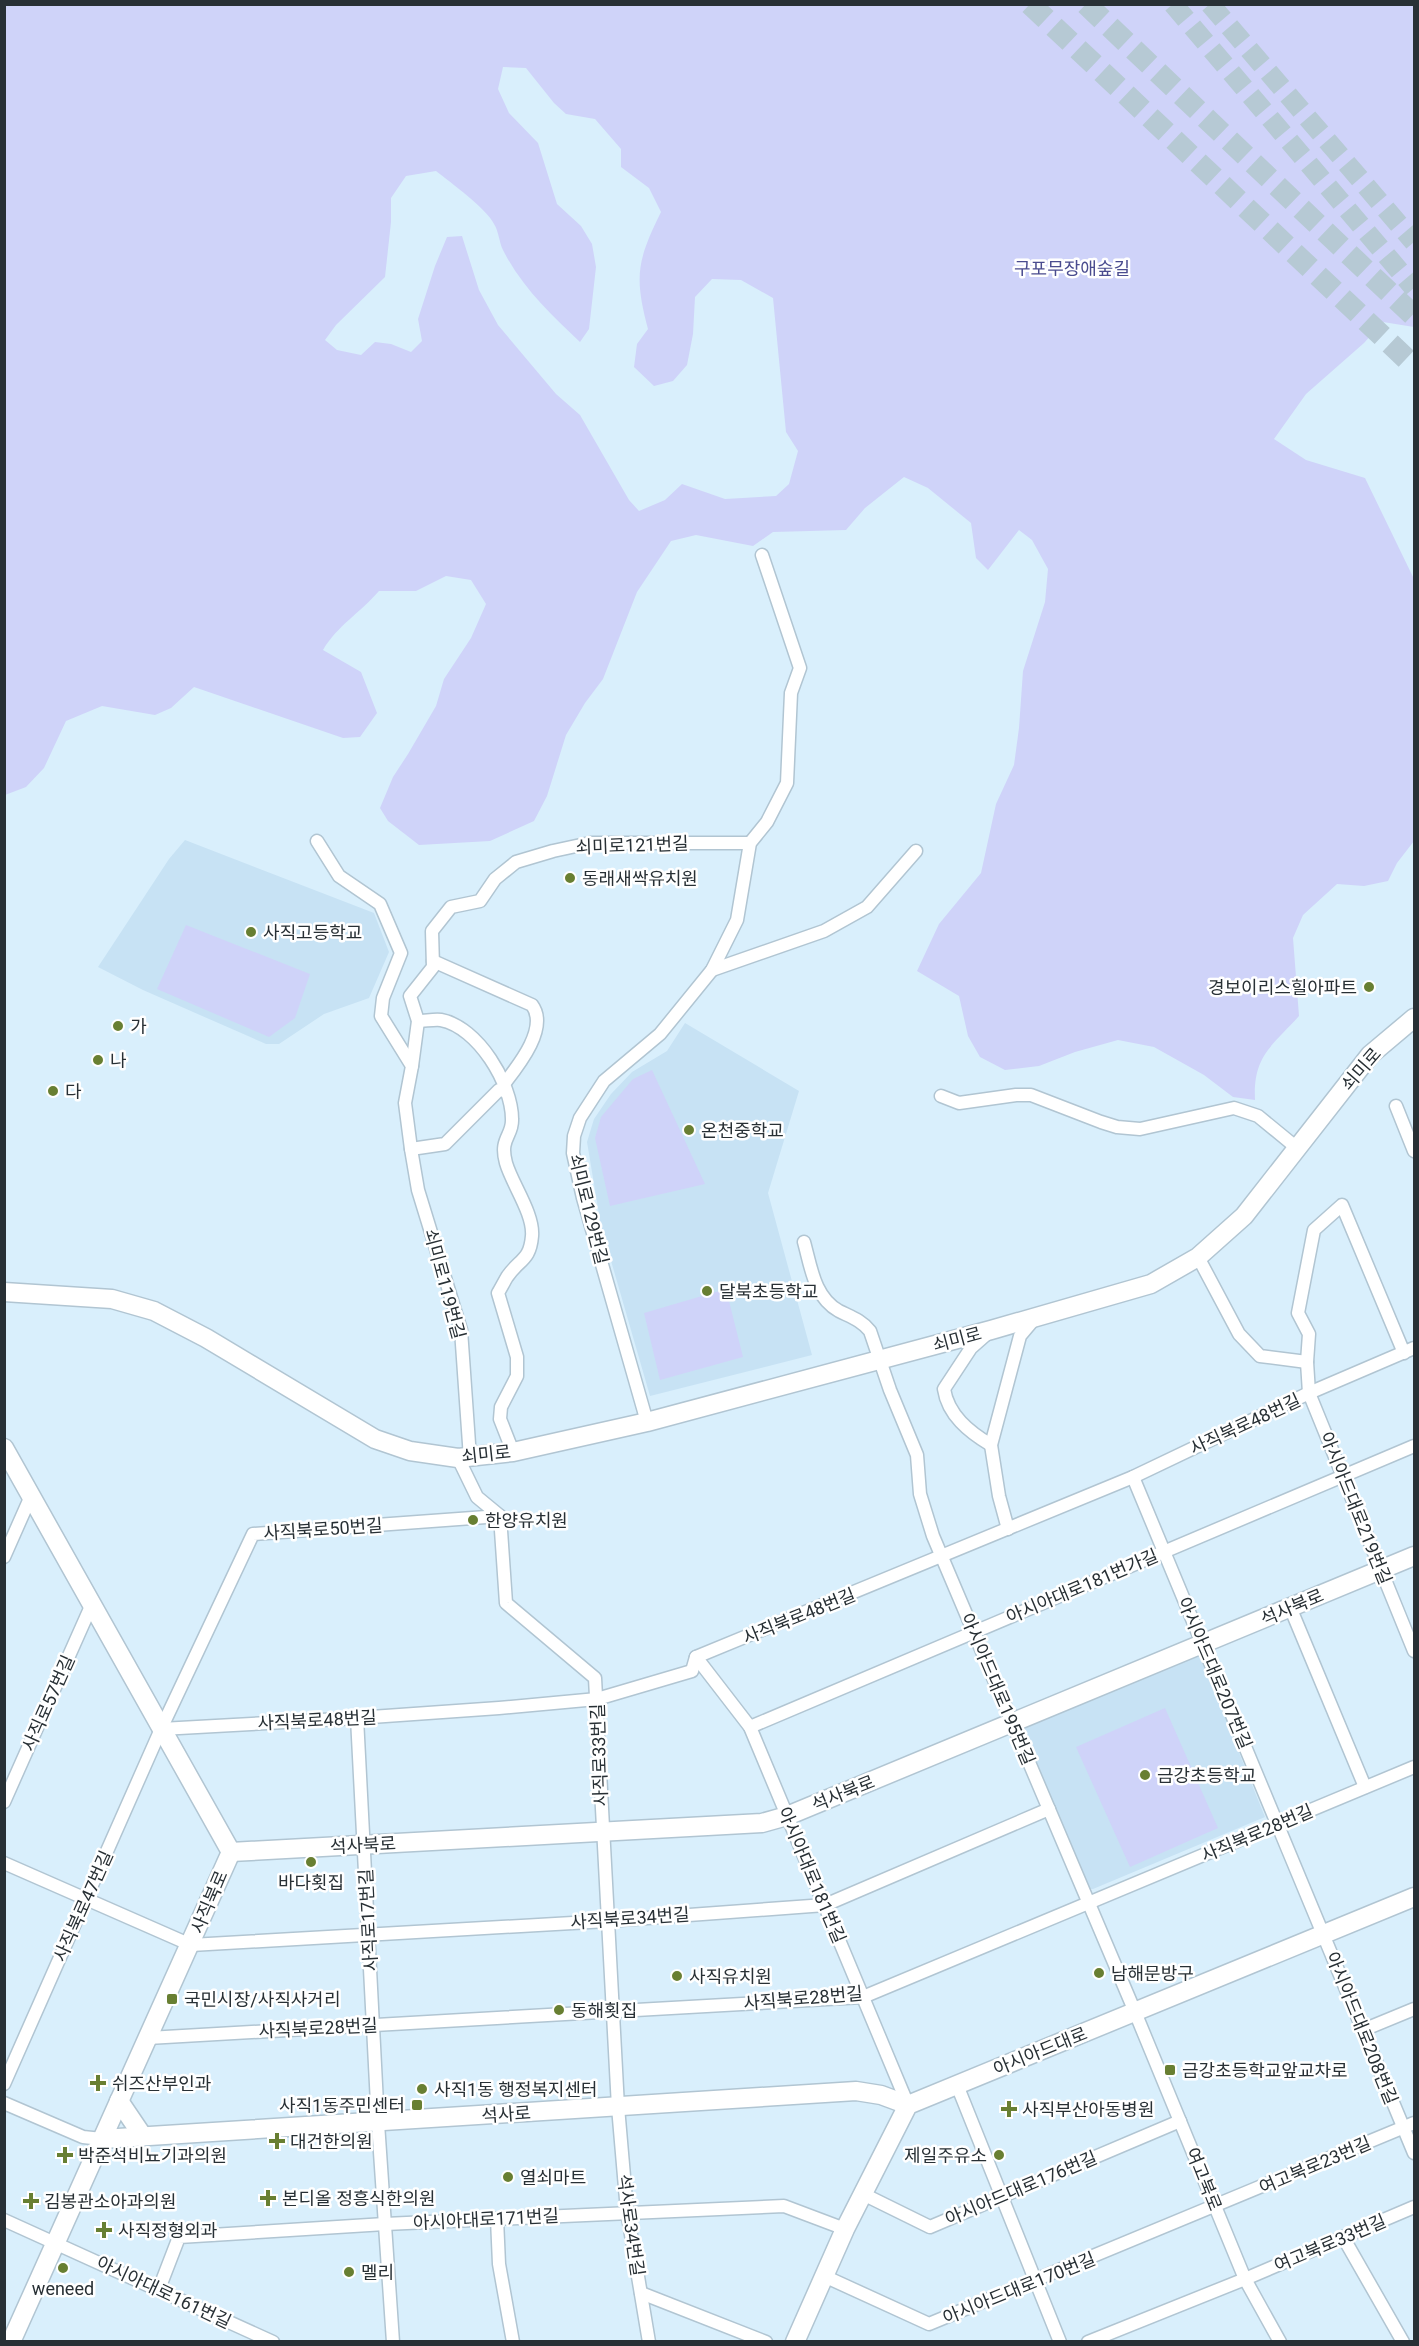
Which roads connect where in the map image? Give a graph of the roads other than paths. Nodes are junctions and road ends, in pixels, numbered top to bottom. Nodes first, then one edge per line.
1 (762, 555) dead end
2 (317, 841) dead end
3 (750, 843) junction
4 (916, 851) dead end
5 (433, 961) junction
6 (712, 970) junction
7 (1414, 1018) edge
8 (418, 1021) junction
9 (412, 1066) junction
10 (505, 1087) junction
11 (941, 1096) dead end
12 (1396, 1106) dead end
13 (1297, 1148) junction
14 (411, 1149) junction
15 (1414, 1151) edge
16 (1342, 1205) joint
17 (804, 1242) dead end
18 (1198, 1257) junction
19 (4, 1292) edge
20 (1036, 1317) junction
21 (991, 1330) junction
22 (1409, 1351) edge
23 (880, 1360) junction
24 (1307, 1362) junction
25 (1309, 1394) junction
26 (647, 1422) junction
27 (991, 1445) junction
28 (1414, 1446) edge
29 (4, 1448) edge
30 (513, 1452) junction
31 (464, 1458) junction
32 (1133, 1477) junction
33 (1343, 1477) junction
34 (32, 1496) junction
35 (500, 1516) junction
36 (1008, 1529) junction
37 (1164, 1552) junction
38 (1414, 1556) edge
39 (4, 1557) edge
40 (942, 1557) junction
41 (1381, 1570) junction
42 (92, 1604) junction
43 (1290, 1607) junction
44 (974, 1632) junction
45 (1203, 1644) junction
46 (1414, 1651) edge
47 (696, 1657) junction
48 (597, 1699) junction
49 (357, 1718) junction
50 (1012, 1723) junction
51 (750, 1727) junction
52 (161, 1729) junction
53 (1414, 1767) edge
54 (1365, 1787) junction
55 (4, 1802) edge
56 (1049, 1809) junction
57 (787, 1816) junction
58 (1277, 1824) junction
59 (602, 1831) junction
60 (364, 1845) junction
61 (231, 1852) junction
62 (4, 1863) edge
63 (1414, 1897) edge
64 (86, 1899) junction
65 (1089, 1902) junction
66 (825, 1905) junction
67 (607, 1920) junction
68 (369, 1933) junction
69 (1324, 1935) junction
70 (191, 1945) junction
71 (863, 1996) junction
72 (1414, 2008) edge
73 (612, 2011) junction
74 (1135, 2012) junction
75 (373, 2024) junction
76 (1363, 2030) junction
77 (148, 2038) junction
78 (4, 2084) edge
79 (957, 2085) junction
80 (118, 2102) junction
81 (4, 2103) edge
82 (908, 2105) junction
83 (618, 2107) junction
84 (1180, 2121) junction
85 (378, 2123) junction
86 (1409, 2126) edge
87 (142, 2135) junction
88 (102, 2139) junction
89 (1414, 2153) edge
90 (863, 2194) junction
91 (1002, 2196) junction
92 (1215, 2207) junction
93 (1414, 2207) edge
94 (627, 2211) junction
95 (496, 2218) junction
96 (4, 2220) edge
97 (385, 2224) junction
98 (845, 2229) junction
99 (1343, 2237) junction
100 (56, 2242) junction
101 (824, 2276) junction
102 (1245, 2279) junction
103 (1036, 2281) junction
104 (159, 2289) junction
105 (641, 2293) junction
106 (4, 2338) edge
107 (11, 2341) edge
108 (273, 2342) edge
109 (393, 2342) edge
110 (513, 2342) edge
111 (649, 2342) edge
112 (766, 2342) edge
113 (795, 2342) edge
114 (1060, 2342) edge
115 (1088, 2342) edge
116 (1280, 2342) edge
117 (1403, 2342) edge

1 - 3 street, 쇠미로129번길
2 - 9 street
3 - 5 street, 쇠미로121번길
3 - 6 street, 쇠미로129번길
4 - 6 street
5 - 8 street
5 - 10 street
6 - 26 street, 쇠미로129번길
7 - 13 main road, 쇠미로
8 - 9 street, 쇠미로119번길
8 - 10 street
9 - 14 street, 쇠미로119번길
10 - 14 street
10 - 30 street
11 - 13 street
12 - 15 street
13 - 18 main road, 쇠미로
14 - 31 street, 쇠미로119번길
16 - 22 street, 사직북로48번길
16 - 24 street, 아시아드대로219번길
17 - 23 street, 아시아드대로195번길
18 - 20 main road, 쇠미로
18 - 24 street
19 - 31 main road, 쇠미로
20 - 21 main road, 쇠미로
20 - 27 street
21 - 23 main road, 쇠미로
21 - 27 street, 쇠미로
22 - 25 street, 사직북로48번길
23 - 26 main road, 쇠미로
23 - 40 street, 아시아드대로195번길
24 - 25 street, 아시아드대로219번길
25 - 32 street, 사직북로48번길
25 - 33 street, 아시아드대로219번길
26 - 30 main road, 쇠미로
27 - 36 street
28 - 33 street, 아시아대로181번가길
29 - 34 main road, 사직북로
30 - 31 main road, 쇠미로
31 - 35 street
32 - 36 street, 사직북로48번길
32 - 37 street, 아시아드대로207번길
33 - 37 street, 아시아대로181번가길
33 - 41 street, 아시아드대로219번길
34 - 39 street
34 - 42 main road, 사직북로
35 - 48 street, 사직로33번길
35 - 52 street, 사직북로50번길
36 - 40 street, 사직북로48번길
37 - 44 street, 아시아대로181번가길
37 - 45 street, 아시아드대로207번길
38 - 41 main road, 석사북로
40 - 44 street, 아시아드대로195번길
40 - 47 street, 사직북로48번길
41 - 43 main road, 석사북로
41 - 46 street, 아시아드대로219번길
42 - 52 main road, 사직북로
42 - 55 street, 사직로57번길
43 - 45 main road, 석사북로
43 - 54 street
44 - 50 street, 아시아드대로195번길
44 - 51 street, 아시아대로181번가길
45 - 50 main road, 석사북로
45 - 58 street, 아시아드대로207번길
47 - 48 street, 사직북로48번길
47 - 51 street, 아시아대로181번길
48 - 49 street, 사직북로48번길
48 - 59 street, 사직로33번길
49 - 52 street, 사직북로48번길
49 - 60 street, 사직로17번길
50 - 56 street, 아시아드대로195번길
50 - 57 main road, 석사북로
51 - 57 street, 아시아대로181번길
52 - 61 main road, 사직북로
52 - 64 street, 사직북로47번길
53 - 54 street, 사직북로28번길
54 - 58 street, 사직북로28번길
56 - 65 street, 아시아드대로195번길
56 - 66 street, 사직북로34번길
57 - 59 main road, 석사북로
57 - 66 street, 아시아대로181번길
58 - 65 street, 사직북로28번길
58 - 69 street, 아시아드대로207번길
59 - 60 main road, 석사북로
59 - 67 street, 사직로33번길
60 - 61 main road, 석사북로
60 - 68 street, 사직로17번길
61 - 70 main road, 사직북로
62 - 64 street
63 - 69 main road, 아시아드대로
64 - 70 street
64 - 78 street, 사직북로47번길
65 - 71 street, 사직북로28번길
65 - 74 street, 아시아드대로195번길
66 - 67 street, 사직북로34번길
66 - 71 street, 아시아대로181번길
67 - 68 street, 사직북로34번길
67 - 73 street, 사직로33번길
68 - 70 street, 사직북로34번길
68 - 75 street, 사직로17번길
69 - 74 main road, 아시아드대로
69 - 76 street, 아시아드대로208번길
70 - 77 main road, 사직북로
71 - 73 street, 사직북로28번길
71 - 82 street, 아시아대로181번길
72 - 76 street
73 - 75 street, 사직북로28번길
73 - 83 street, 사직로33번길
74 - 79 main road, 아시아드대로
74 - 84 street, 여고북로
75 - 77 street, 사직북로28번길
75 - 85 street, 사직로17번길
76 - 86 street, 아시아드대로208번길
77 - 80 main road, 사직북로
79 - 82 main road, 아시아드대로
79 - 91 street
80 - 87 main road
80 - 88 main road, 사직북로
81 - 88 street
82 - 83 main road, 석사로
82 - 90 main road
83 - 85 main road, 석사로
83 - 94 street, 석사로34번길
84 - 91 street, 아시아드대로176번길
84 - 92 street, 여고북로
85 - 87 main road, 석사로
85 - 97 street, 사직로17번길
86 - 89 street, 아시아드대로208번길
86 - 92 street, 여고북로23번길
87 - 88 main road, 석사로
88 - 100 main road, 사직북로
90 - 91 street, 아시아드대로176번길
90 - 98 main road
91 - 103 street
92 - 102 street, 여고북로
92 - 103 street, 아시아드대로170번길
93 - 99 street, 여고북로33번길
94 - 95 street, 아시아대로171번길
94 - 98 street, 아시아대로171번길
94 - 105 street, 석사로34번길
95 - 97 street, 아시아대로171번길
95 - 110 street
96 - 100 street, 아시아대로161번길
97 - 104 street, 아시아대로171번길
97 - 109 street, 사직로17번길
98 - 101 main road
99 - 102 street, 여고북로33번길
99 - 117 street
100 - 104 street, 아시아대로161번길
100 - 107 main road, 사직북로
101 - 103 street, 아시아드대로170번길
101 - 113 main road
102 - 115 street, 여고북로33번길
102 - 116 street, 여고북로
103 - 114 street
104 - 108 street, 아시아대로161번길
105 - 111 street, 석사로34번길
105 - 112 street
106 - 107 street

